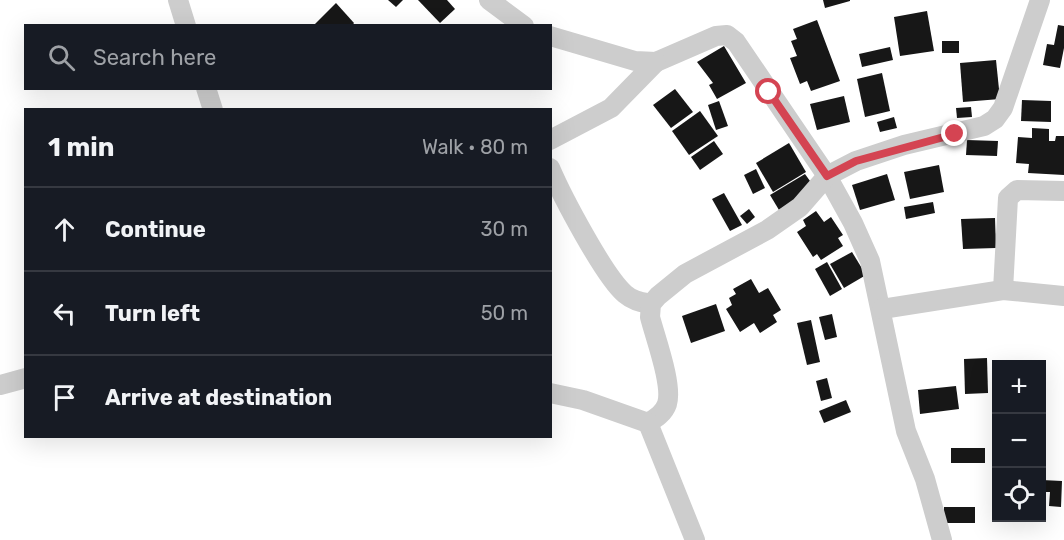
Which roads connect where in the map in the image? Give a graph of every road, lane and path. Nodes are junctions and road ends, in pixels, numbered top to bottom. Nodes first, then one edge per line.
1 (178, 0) edge
2 (489, 0) edge
3 (1040, 0) edge
4 (185, 24) edge
5 (521, 24) edge
6 (552, 37) edge
7 (656, 62) junction
8 (207, 90) edge
9 (212, 108) edge
10 (552, 139) edge
11 (552, 173) edge
12 (827, 176) junction
13 (1064, 191) edge
14 (1003, 290) junction
15 (1064, 296) edge
16 (651, 304) junction
17 (882, 309) junction
18 (24, 379) edge
19 (0, 385) edge
20 (552, 393) edge
21 (648, 423) junction
22 (695, 540) edge
23 (942, 540) edge

1 - 4 street
2 - 5 street
3 - 12 street
6 - 7 street
7 - 10 street
7 - 12 street
8 - 9 street
11 - 16 street
12 - 16 street
12 - 17 street
13 - 14 street
14 - 15 street
14 - 17 street
16 - 21 street
17 - 23 street
18 - 19 street
20 - 21 street
21 - 22 street

